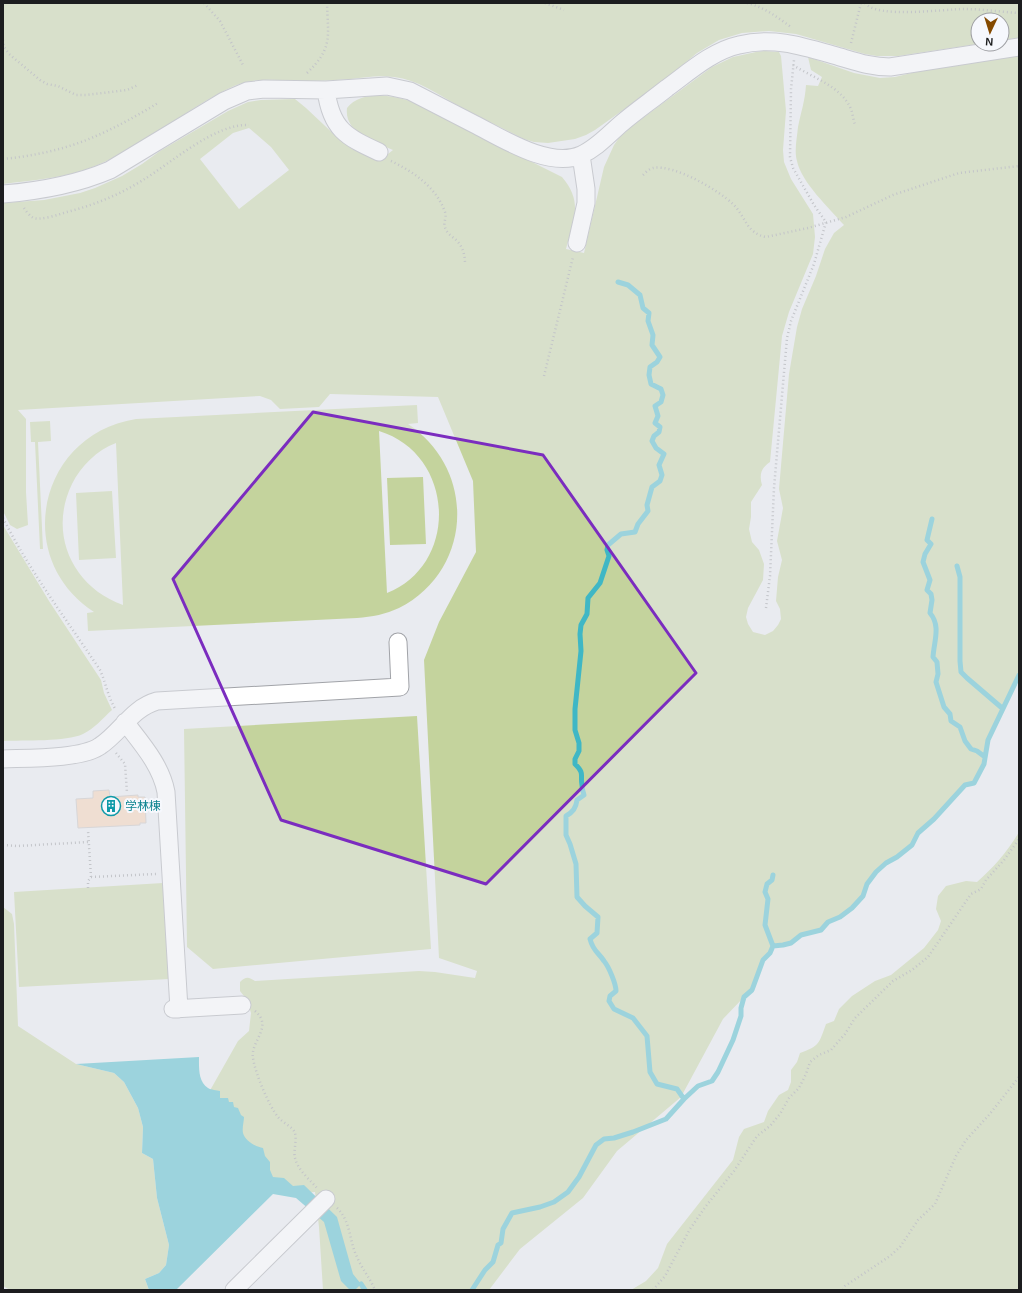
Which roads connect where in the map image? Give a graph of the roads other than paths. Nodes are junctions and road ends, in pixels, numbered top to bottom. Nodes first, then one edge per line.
1 (1019, 47) edge
2 (326, 90) junction
3 (380, 152) road end
4 (581, 155) junction
5 (3, 194) edge
6 (577, 243) road end
7 (398, 642) dead end
8 (125, 722) junction
9 (3, 759) edge
10 (242, 1006) road end
11 (325, 1200) road end
12 (234, 1290) edge

1 - 4 lane
2 - 3 lane
2 - 4 lane
2 - 5 lane
4 - 6 lane
7 - 8 lane
8 - 9 lane
8 - 10 lane
11 - 12 lane

